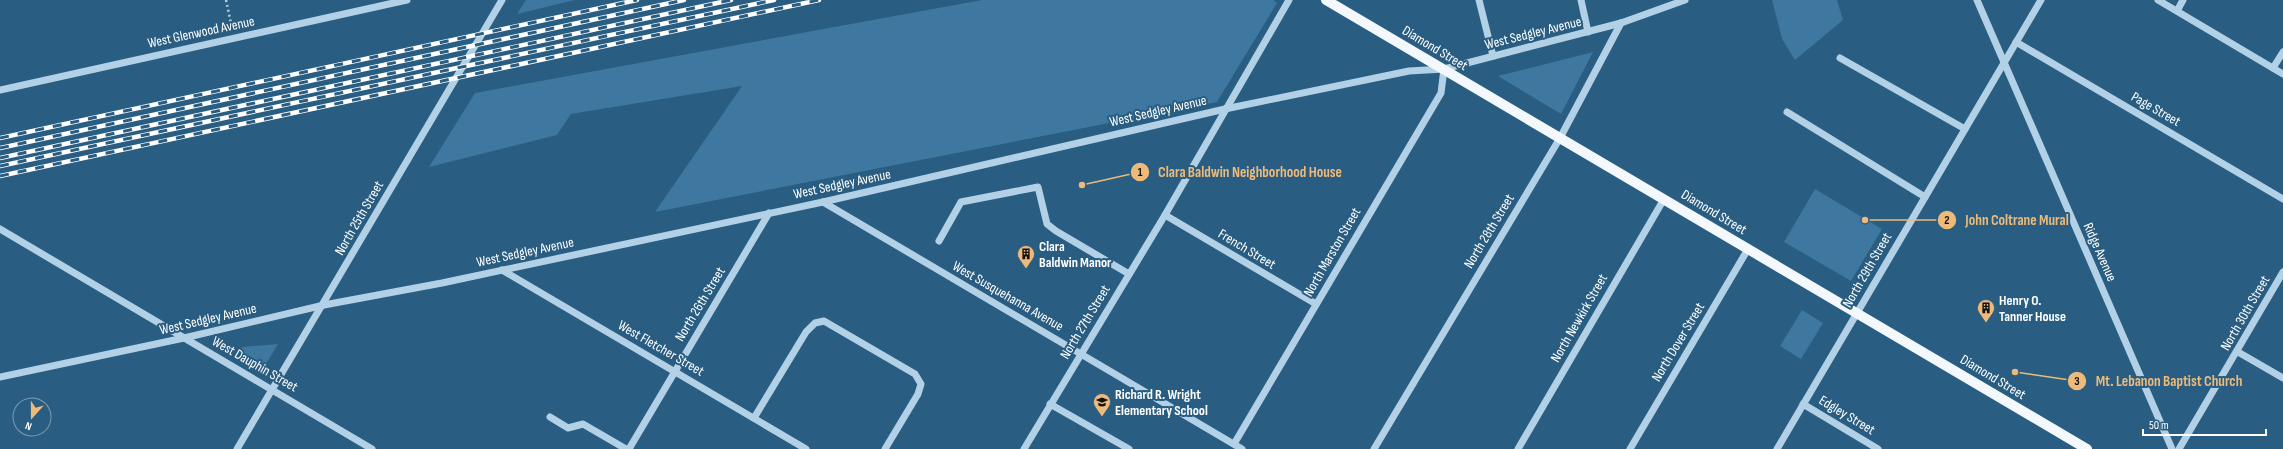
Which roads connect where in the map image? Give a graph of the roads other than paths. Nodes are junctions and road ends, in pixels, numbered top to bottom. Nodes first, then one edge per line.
1 (407, 0) edge
2 (502, 0) edge
3 (1289, 0) edge
4 (1326, 0) edge
5 (1479, 0) edge
6 (1581, 0) edge
7 (1684, 0) edge
8 (1977, 0) edge
9 (2041, 0) edge
10 (2158, 0) edge
11 (2183, 0) edge
12 (2177, 11) junction
13 (1621, 23) junction
14 (1588, 32) junction
15 (2016, 42) junction
16 (2283, 52) edge
17 (1493, 56) junction
18 (1840, 58) dead end
19 (2004, 63) junction
20 (2273, 68) junction
21 (1444, 69) junction
22 (2283, 74) edge
23 (0, 90) edge
24 (1225, 109) junction
25 (1787, 112) dead end
26 (1965, 129) junction
27 (1560, 138) junction
28 (1925, 197) junction
29 (1664, 199) junction
30 (2283, 199) edge
31 (822, 202) junction
32 (769, 213) junction
33 (1165, 215) junction
34 (0, 229) edge
35 (939, 241) dead end
36 (1748, 249) junction
37 (502, 270) junction
38 (2283, 272) edge
39 (1129, 274) junction
40 (1316, 304) junction
41 (324, 305) junction
42 (1857, 313) junction
43 (184, 338) junction
44 (2238, 352) junction
45 (1080, 354) junction
46 (675, 372) junction
47 (0, 377) edge
48 (2283, 378) edge
49 (272, 389) junction
50 (1050, 404) junction
51 (1803, 404) junction
52 (550, 417) dead end
53 (754, 418) junction
54 (1234, 444) junction
55 (237, 449) edge
56 (372, 449) edge
57 (626, 449) edge
58 (629, 449) edge
59 (806, 449) edge
60 (885, 449) edge
61 (1024, 449) edge
62 (1129, 449) edge
63 (1242, 449) edge
64 (1374, 449) edge
65 (1518, 449) edge
66 (1630, 449) edge
67 (1777, 449) edge
68 (1878, 449) edge
69 (2087, 449) edge
70 (2172, 449) edge
71 (2179, 449) edge

1 - 23 street, West Glenwood Avenue
2 - 41 street, North 25th Street
3 - 24 street, North 27th Street
4 - 21 main road, Diamond Street
5 - 17 street
6 - 14 street
7 - 13 street, West Sedgley Avenue
8 - 19 street, Ridge Avenue
9 - 15 street, North 29th Street
10 - 12 street
11 - 12 street
12 - 20 street
13 - 14 street, West Sedgley Avenue
13 - 27 street, North 28th Street
14 - 17 street, West Sedgley Avenue
15 - 19 street, North 29th Street
15 - 30 street, Page Street
16 - 20 street
17 - 21 street, West Sedgley Avenue
18 - 26 street
19 - 26 street, North 29th Street
19 - 70 street, Ridge Avenue
20 - 22 street
21 - 24 street, West Sedgley Avenue
21 - 27 main road, Diamond Street
21 - 40 street, North Marston Street
24 - 31 street, West Sedgley Avenue
24 - 33 street, North 27th Street
25 - 28 street
26 - 28 street, North 29th Street
27 - 29 main road, Diamond Street
27 - 64 street, North 28th Street
28 - 42 street, North 29th Street
29 - 36 main road, Diamond Street
29 - 65 street, North Newkirk Street
31 - 32 street, West Sedgley Avenue
31 - 45 street, West Susquehanna Avenue
32 - 37 street, West Sedgley Avenue
32 - 46 street, North 26th Street
33 - 39 street, North 27th Street
33 - 40 street, French Street
34 - 43 street, West Dauphin Street
35 - 39 street
36 - 42 main road, Diamond Street
36 - 66 street, North Dover Street
37 - 41 street, West Sedgley Avenue
37 - 46 street, West Fletcher Street
38 - 44 street, North 30th Street
39 - 45 street, North 27th Street
40 - 54 street, North Marston Street
41 - 43 street, West Sedgley Avenue
41 - 49 street, North 25th Street
42 - 51 street, North 29th Street
42 - 69 main road, Diamond Street
43 - 47 street, West Sedgley Avenue
43 - 49 street, West Dauphin Street
44 - 48 street
44 - 71 street, North 30th Street
45 - 50 street, North 27th Street
45 - 54 street, West Susquehanna Avenue
46 - 53 street, West Fletcher Street
46 - 58 street, North 26th Street
49 - 55 street, North 25th Street
49 - 56 street, West Dauphin Street
50 - 61 street, North 27th Street
50 - 62 street
51 - 67 street, North 29th Street
51 - 68 street, Edgley Street
52 - 57 street
53 - 59 street, West Fletcher Street
53 - 60 street
54 - 63 street, West Susquehanna Avenue

